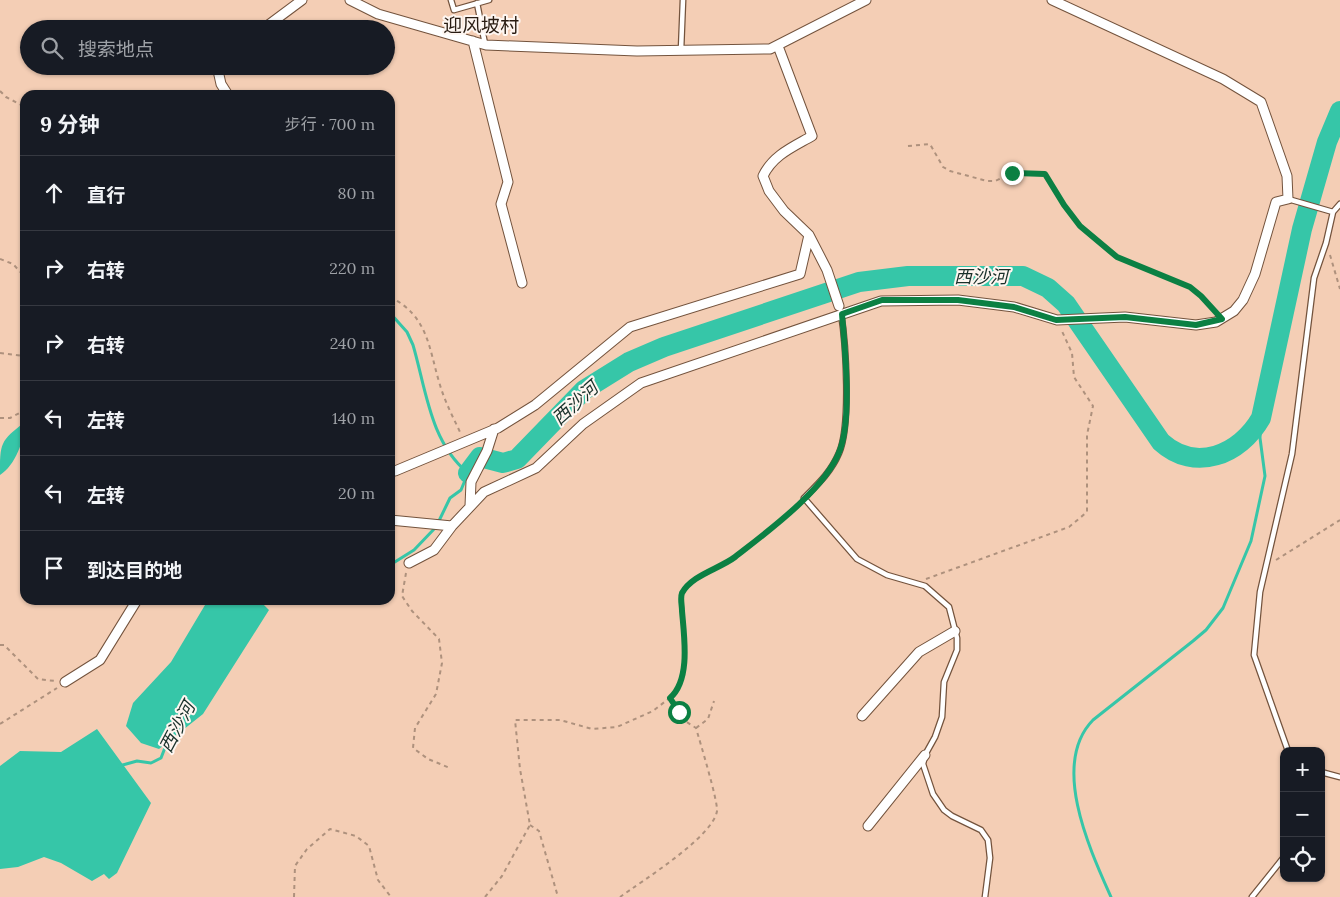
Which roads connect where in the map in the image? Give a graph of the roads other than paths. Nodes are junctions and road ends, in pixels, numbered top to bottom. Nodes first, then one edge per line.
1 (302, 0) edge
2 (350, 0) edge
3 (452, 0) edge
4 (489, 0) edge
5 (683, 0) edge
6 (866, 0) edge
7 (1052, 0) edge
8 (477, 3) junction
9 (275, 20) edge
10 (473, 42) junction
11 (486, 45) junction
12 (778, 46) junction
13 (682, 50) junction
14 (219, 75) edge
15 (225, 90) edge
16 (1288, 199) junction
17 (1340, 204) edge
18 (1331, 211) junction
19 (809, 235) junction
20 (522, 283) dead end
21 (840, 310) junction
22 (494, 430) junction
23 (395, 471) edge
24 (470, 506) junction
25 (395, 520) edge
26 (452, 526) junction
27 (408, 564) road end
28 (134, 605) edge
29 (956, 631) junction
30 (65, 682) road end
31 (862, 716) dead end
32 (1287, 747) edge
33 (925, 755) junction
34 (1325, 773) edge
35 (1340, 777) edge
36 (868, 826) dead end
37 (1280, 862) edge
38 (985, 897) edge
39 (1252, 897) edge

1 - 9 street
2 - 10 street
3 - 8 lane
4 - 8 lane
5 - 13 lane
6 - 12 street
7 - 16 street
8 - 11 lane
10 - 11 street
10 - 20 street
11 - 13 street
12 - 13 street
12 - 19 street
14 - 15 street
16 - 18 lane
16 - 21 street
17 - 18 lane
18 - 32 lane
19 - 21 street
19 - 22 street
21 - 24 street
21 - 29 lane
22 - 23 street
22 - 24 street
24 - 26 street
25 - 26 street
26 - 27 street
28 - 30 street
29 - 31 street
29 - 33 lane
33 - 36 street
33 - 38 lane
34 - 35 lane
37 - 39 lane

